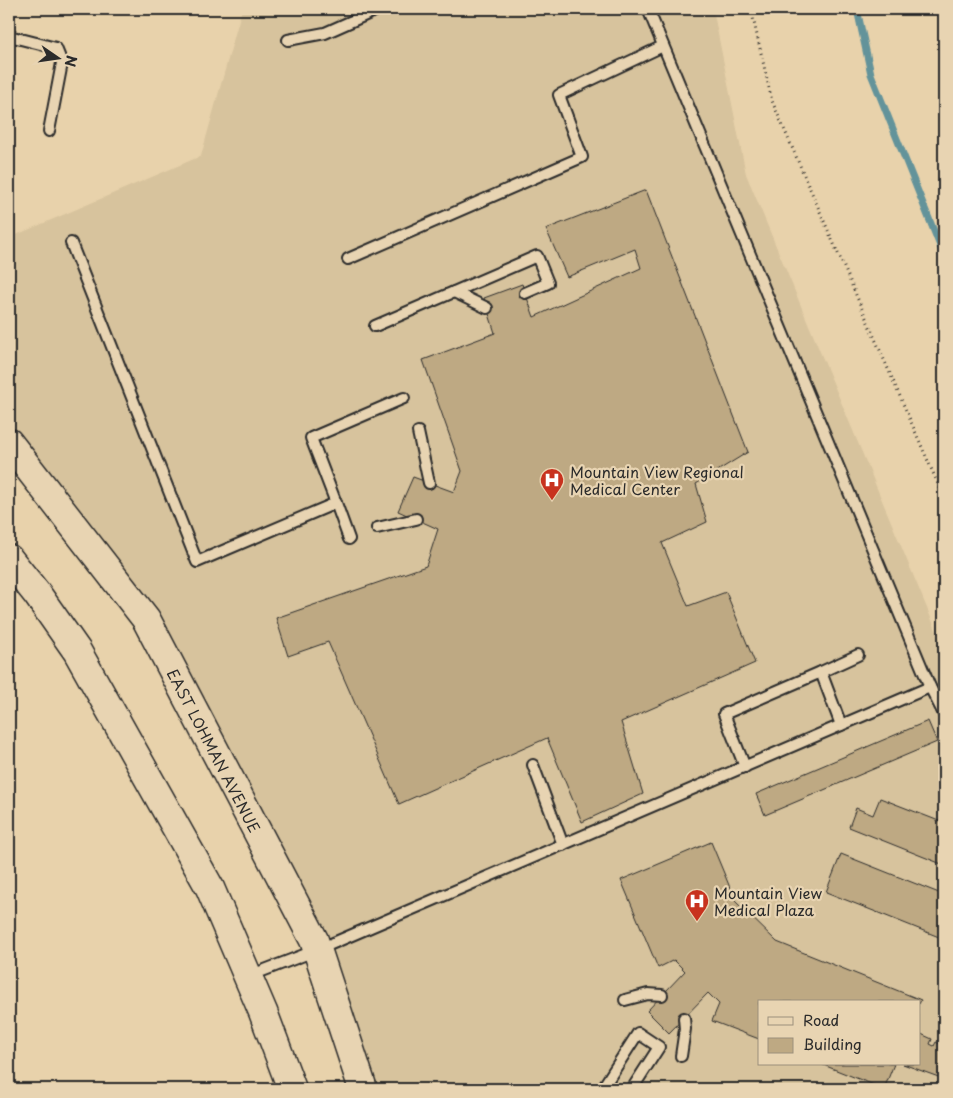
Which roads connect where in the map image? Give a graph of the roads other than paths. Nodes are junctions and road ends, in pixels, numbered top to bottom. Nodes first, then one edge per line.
1 (379, 9) edge
2 (648, 9) edge
3 (9, 36) edge
4 (288, 40) dead end
5 (663, 46) junction
6 (49, 131) dead end
7 (71, 243) dead end
8 (348, 259) dead end
9 (454, 292) junction
10 (525, 293) dead end
11 (487, 308) dead end
12 (375, 326) dead end
13 (404, 398) dead end
14 (418, 432) dead end
15 (9, 443) edge
16 (429, 483) dead end
17 (336, 503) junction
18 (416, 519) dead end
19 (377, 528) dead end
20 (349, 539) dead end
21 (9, 559) edge
22 (858, 655) dead end
23 (821, 672) junction
24 (930, 687) junction
25 (944, 714) edge
26 (841, 726) junction
27 (533, 766) dead end
28 (744, 767) junction
29 (563, 845) junction
30 (317, 950) junction
31 (248, 976) junction
32 (662, 995) dead end
33 (625, 1000) dead end
34 (684, 1018) dead end
35 (681, 1056) dead end
36 (292, 1089) edge
37 (363, 1089) edge
38 (602, 1089) edge
39 (632, 1089) edge

1 - 4 lane
2 - 5 lane
3 - 6 lane
5 - 8 lane
5 - 24 lane
7 - 17 lane
9 - 10 lane
9 - 11 lane
9 - 12 lane
13 - 17 lane
14 - 16 lane
15 - 30 main road, EAST LOHMAN AVENUE
17 - 20 lane
18 - 19 lane
21 - 31 main road
22 - 23 lane
23 - 26 lane
23 - 28 lane
24 - 25 lane
24 - 26 lane
26 - 28 lane
27 - 29 lane
28 - 29 lane
29 - 30 lane
30 - 31 lane
30 - 37 main road, EAST LOHMAN AVENUE
31 - 36 main road
32 - 33 lane
34 - 35 lane
38 - 39 lane

